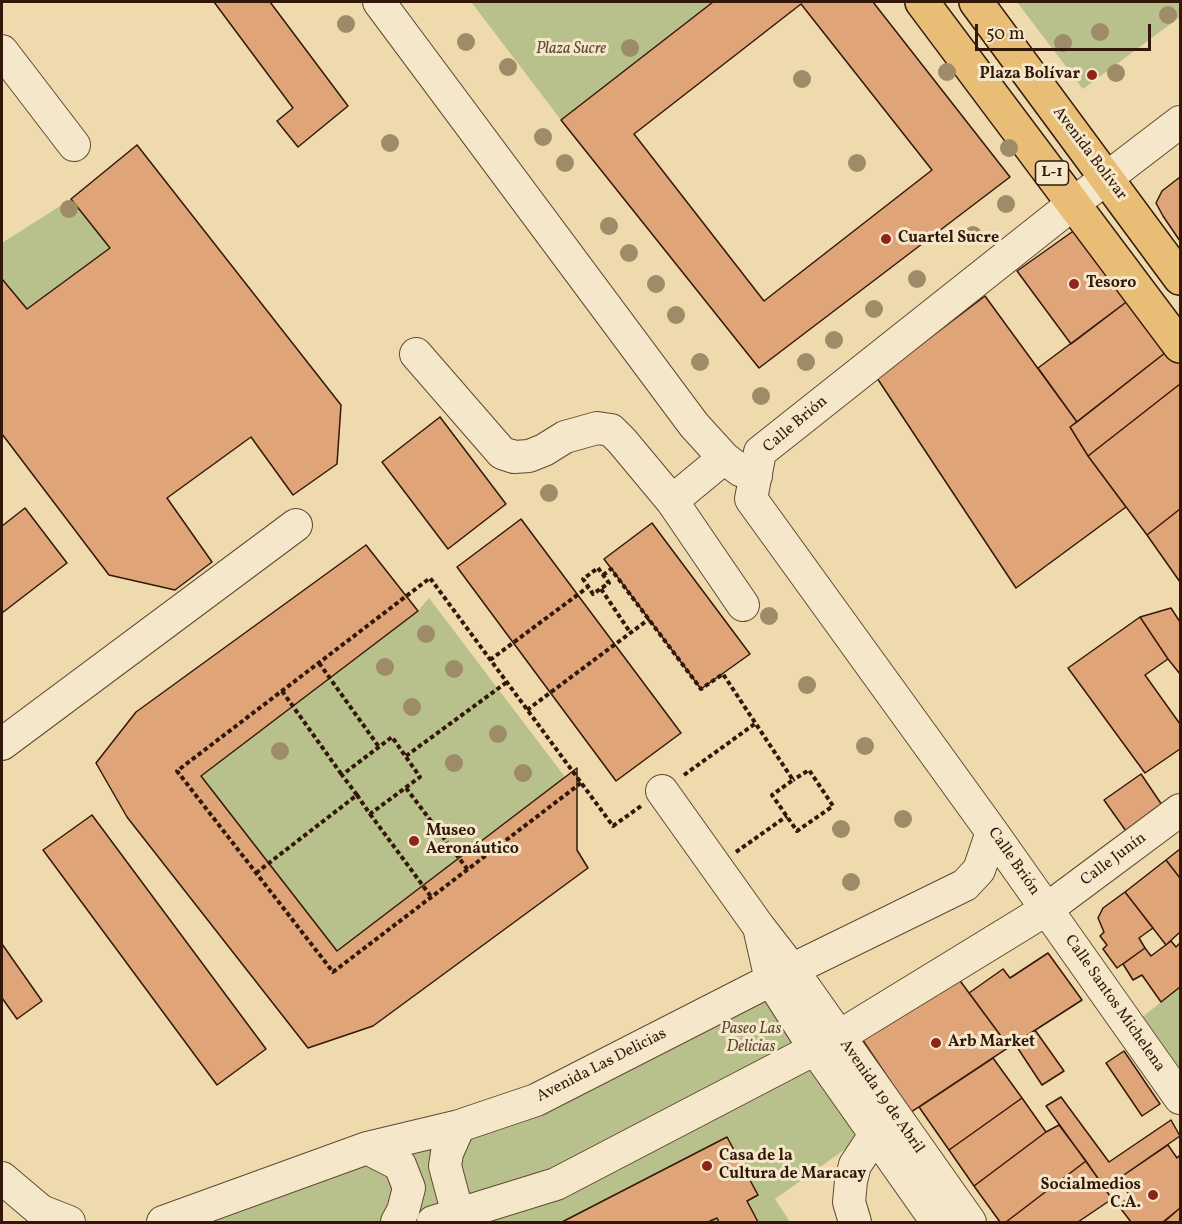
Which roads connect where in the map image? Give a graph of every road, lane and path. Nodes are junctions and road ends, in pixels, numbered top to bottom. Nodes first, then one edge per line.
1 (379, 2) edge
2 (922, 2) edge
3 (975, 2) edge
4 (2, 51) edge
5 (1180, 122) edge
6 (75, 146) dead end
7 (1108, 178) junction
8 (1074, 203) junction
9 (1180, 278) edge
10 (1180, 346) edge
11 (416, 354) dead end
12 (724, 459) junction
13 (756, 476) junction
14 (672, 501) junction
15 (296, 525) dead end
16 (603, 575) junction
17 (588, 587) junction
18 (601, 589) junction
19 (743, 605) dead end
20 (649, 619) dead end
21 (630, 632) junction
22 (490, 660) junction
23 (318, 663) junction
24 (507, 682) junction
25 (282, 691) junction
26 (527, 710) junction
27 (756, 723) junction
28 (2, 744) edge
29 (379, 747) junction
30 (406, 756) junction
31 (342, 775) junction
32 (793, 780) junction
33 (581, 783) junction
34 (406, 788) junction
35 (662, 792) junction
36 (357, 795) junction
37 (1180, 810) edge
38 (370, 814) junction
39 (787, 816) junction
40 (992, 832) junction
41 (715, 866) junction
42 (468, 870) junction
43 (256, 873) junction
44 (432, 898) junction
45 (1047, 909) junction
46 (782, 975) junction
47 (827, 1043) junction
48 (1180, 1098) edge
49 (459, 1126) junction
50 (875, 1135) junction
51 (366, 1148) junction
52 (2, 1178) edge
53 (450, 1220) edge
54 (69, 1222) edge
55 (163, 1222) edge
56 (397, 1222) edge
57 (855, 1222) edge
58 (937, 1222) edge
59 (970, 1222) edge

1 - 12 street
2 - 8 main road, L-1
3 - 7 main road, Avenida Bolívar / L-1
4 - 6 street
5 - 7 street, Calle Brión
7 - 8 street, Calle Brión
7 - 9 main road, Avenida Bolívar / L-1
8 - 10 main road, L-1
8 - 13 street, Calle Brión
11 - 14 street
12 - 13 street
12 - 14 street
13 - 40 street, Calle Brión
14 - 19 street
15 - 28 street
16 - 17 path
16 - 18 path
16 - 27 path
17 - 18 path
17 - 22 path
18 - 21 path
20 - 21 path
21 - 26 path
22 - 23 path
22 - 24 path
23 - 25 path
23 - 29 path
24 - 26 path
24 - 30 path
25 - 31 path
25 - 43 path
26 - 33 path
27 - 32 path
27 - 35 path
29 - 30 path
29 - 31 path
30 - 34 path
31 - 36 path
32 - 39 path
32 - 39 path
33 - 35 path
33 - 42 path
34 - 38 path
34 - 42 path
35 - 41 street, Avenida 19 de Abril
36 - 38 path
36 - 43 path
37 - 45 street, Calle Junín
38 - 44 path
39 - 41 path
40 - 45 street, Calle Brión
40 - 46 street, Avenida Las Delicias
41 - 46 street, Avenida 19 de Abril
42 - 44 path
43 - 44 path
45 - 47 street
45 - 48 street, Calle Santos Michelena
46 - 47 street, Avenida 19 de Abril
46 - 49 street, Avenida Las Delicias
47 - 50 street, Avenida 19 de Abril
47 - 53 street
47 - 59 street, Avenida 19 de Abril
49 - 51 street, Avenida Las Delicias
49 - 53 street
50 - 57 street
50 - 58 street, Avenida 19 de Abril
51 - 55 street, Avenida Las Delicias
51 - 56 street
52 - 54 street

